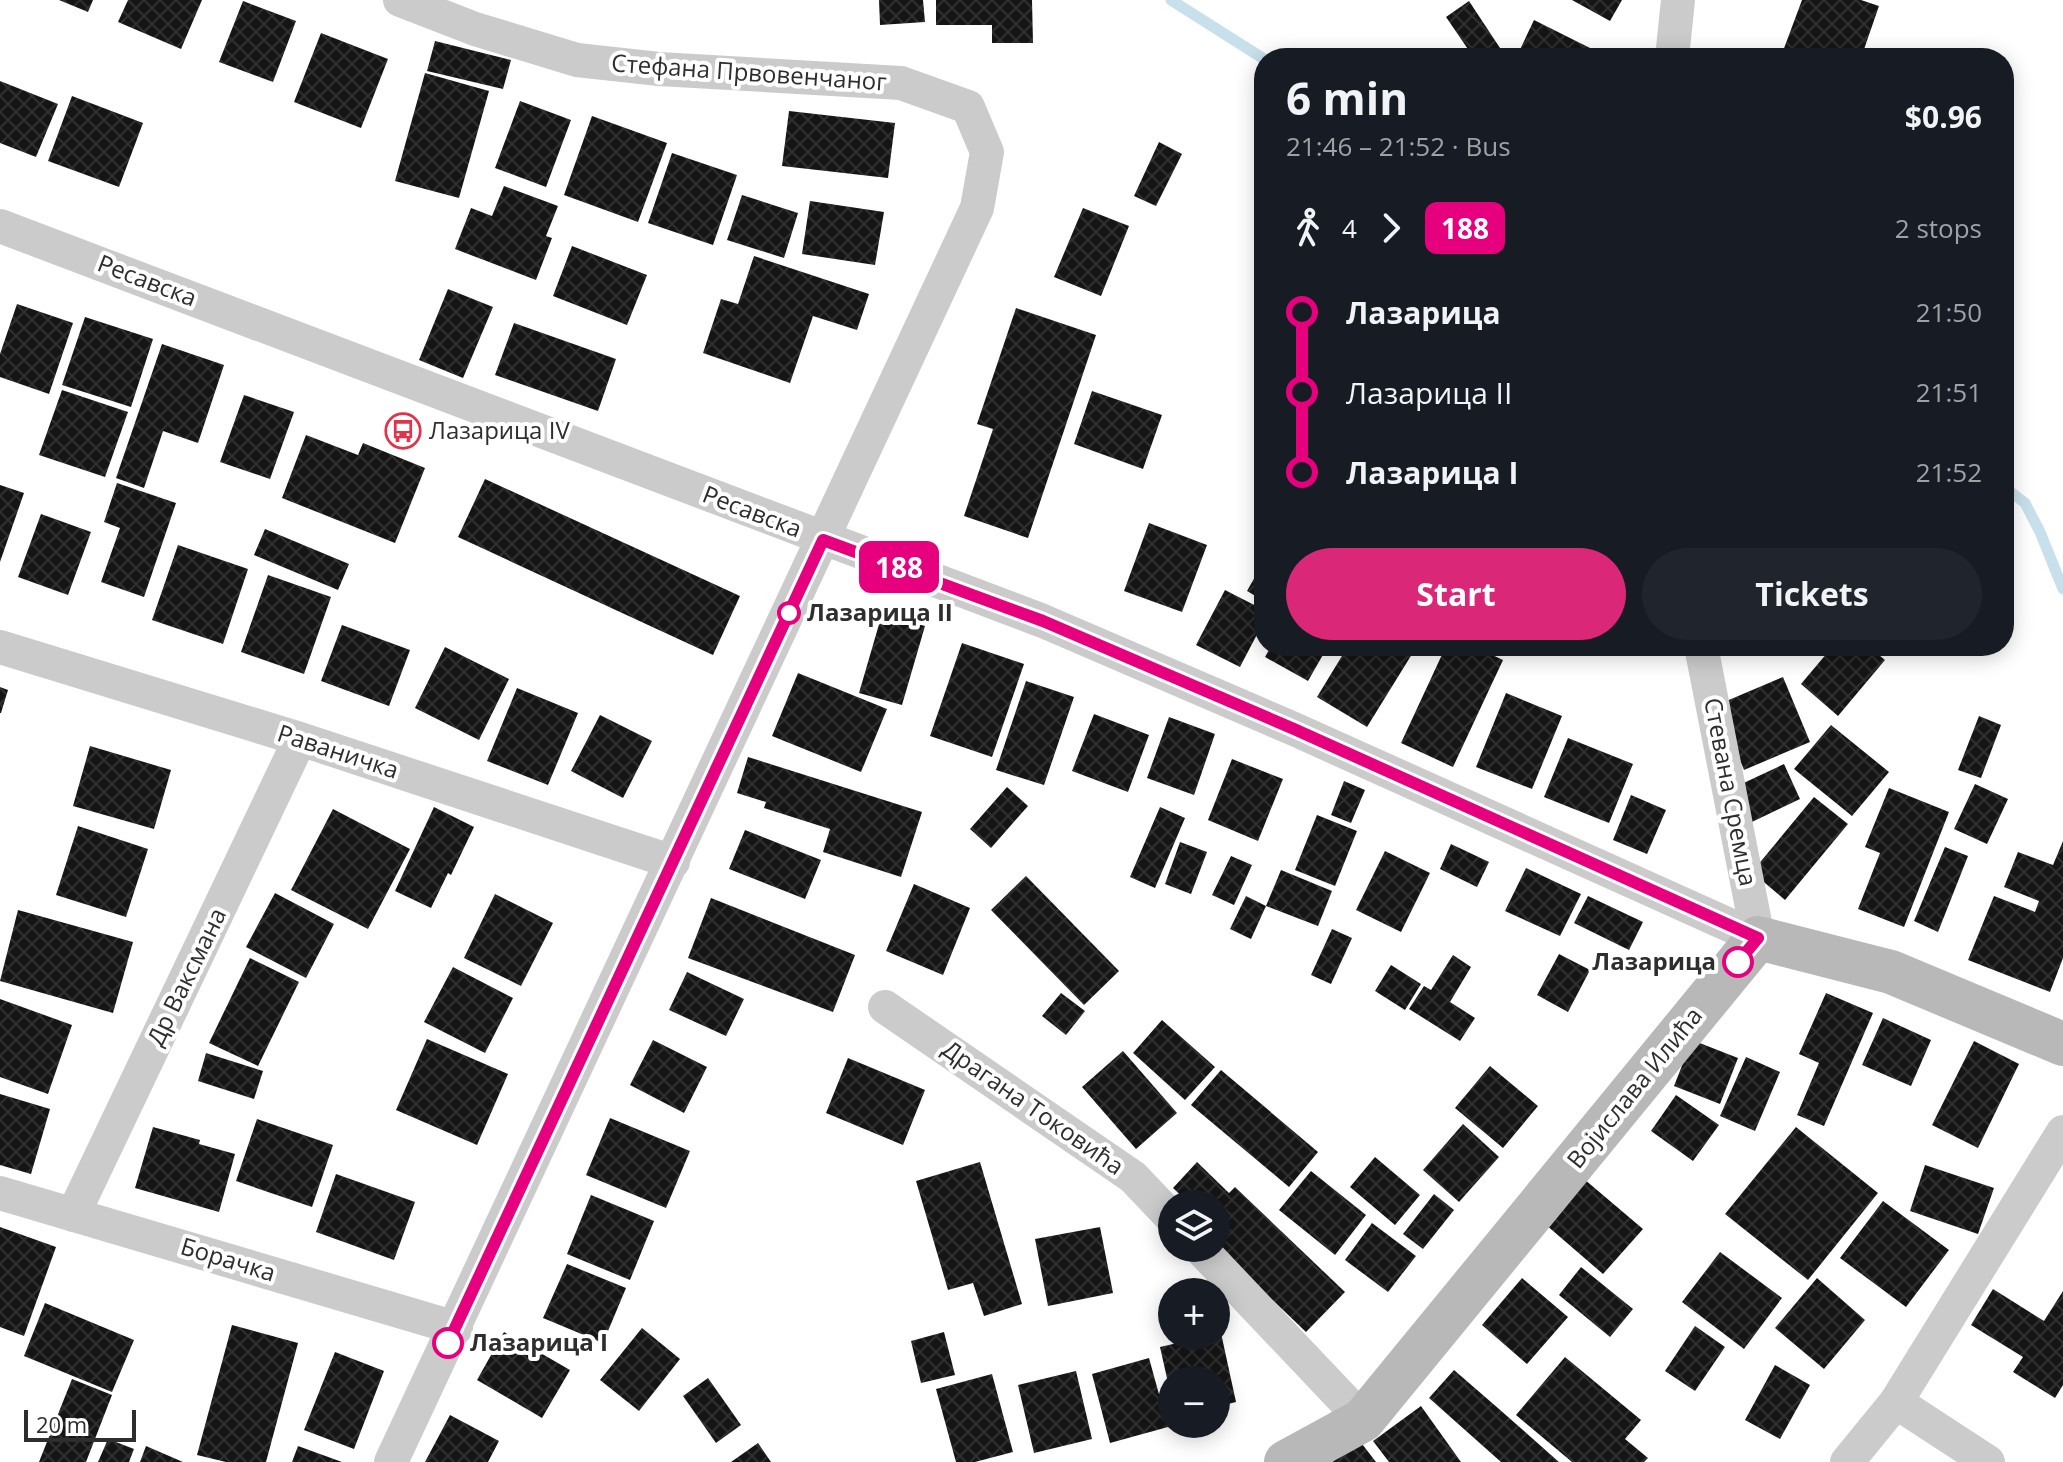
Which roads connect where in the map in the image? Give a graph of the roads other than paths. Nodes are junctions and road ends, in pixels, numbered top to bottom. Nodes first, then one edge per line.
1 (400, 0) edge
2 (1678, 0) edge
3 (1673, 48) edge
4 (0, 226) edge
5 (823, 540) junction
6 (0, 647) edge
7 (1703, 656) edge
8 (300, 739) junction
9 (673, 862) junction
10 (1758, 938) junction
11 (885, 1007) dead end
12 (2063, 1044) edge
13 (2063, 1132) edge
14 (0, 1193) edge
15 (1158, 1203) edge
16 (73, 1215) junction
17 (1213, 1262) edge
18 (456, 1328) junction
19 (1896, 1402) junction
20 (1363, 1420) junction
21 (391, 1462) edge
22 (1286, 1462) edge
23 (1847, 1462) edge
24 (1988, 1462) edge

1 - 5 street, Стефана Првовенчаног
2 - 3 street
4 - 5 street, Ресавска
5 - 9 street, Стефана Првовенчаног
5 - 10 street, Ресавска
6 - 8 street, Раваничка
7 - 10 street, Стевана Сремца
8 - 9 street, Раваничка
8 - 16 street, Др Ваксмана
9 - 18 street, Стефана Првовенчаног
10 - 12 street
10 - 20 street, Војислава Илића
11 - 15 street, Драгана Токовића
13 - 19 street
14 - 16 street, Борачка
16 - 18 street, Борачка
17 - 20 street
18 - 21 street, Стефана Првовенчаног
19 - 23 street
19 - 24 street
20 - 22 street, Војислава Илића

